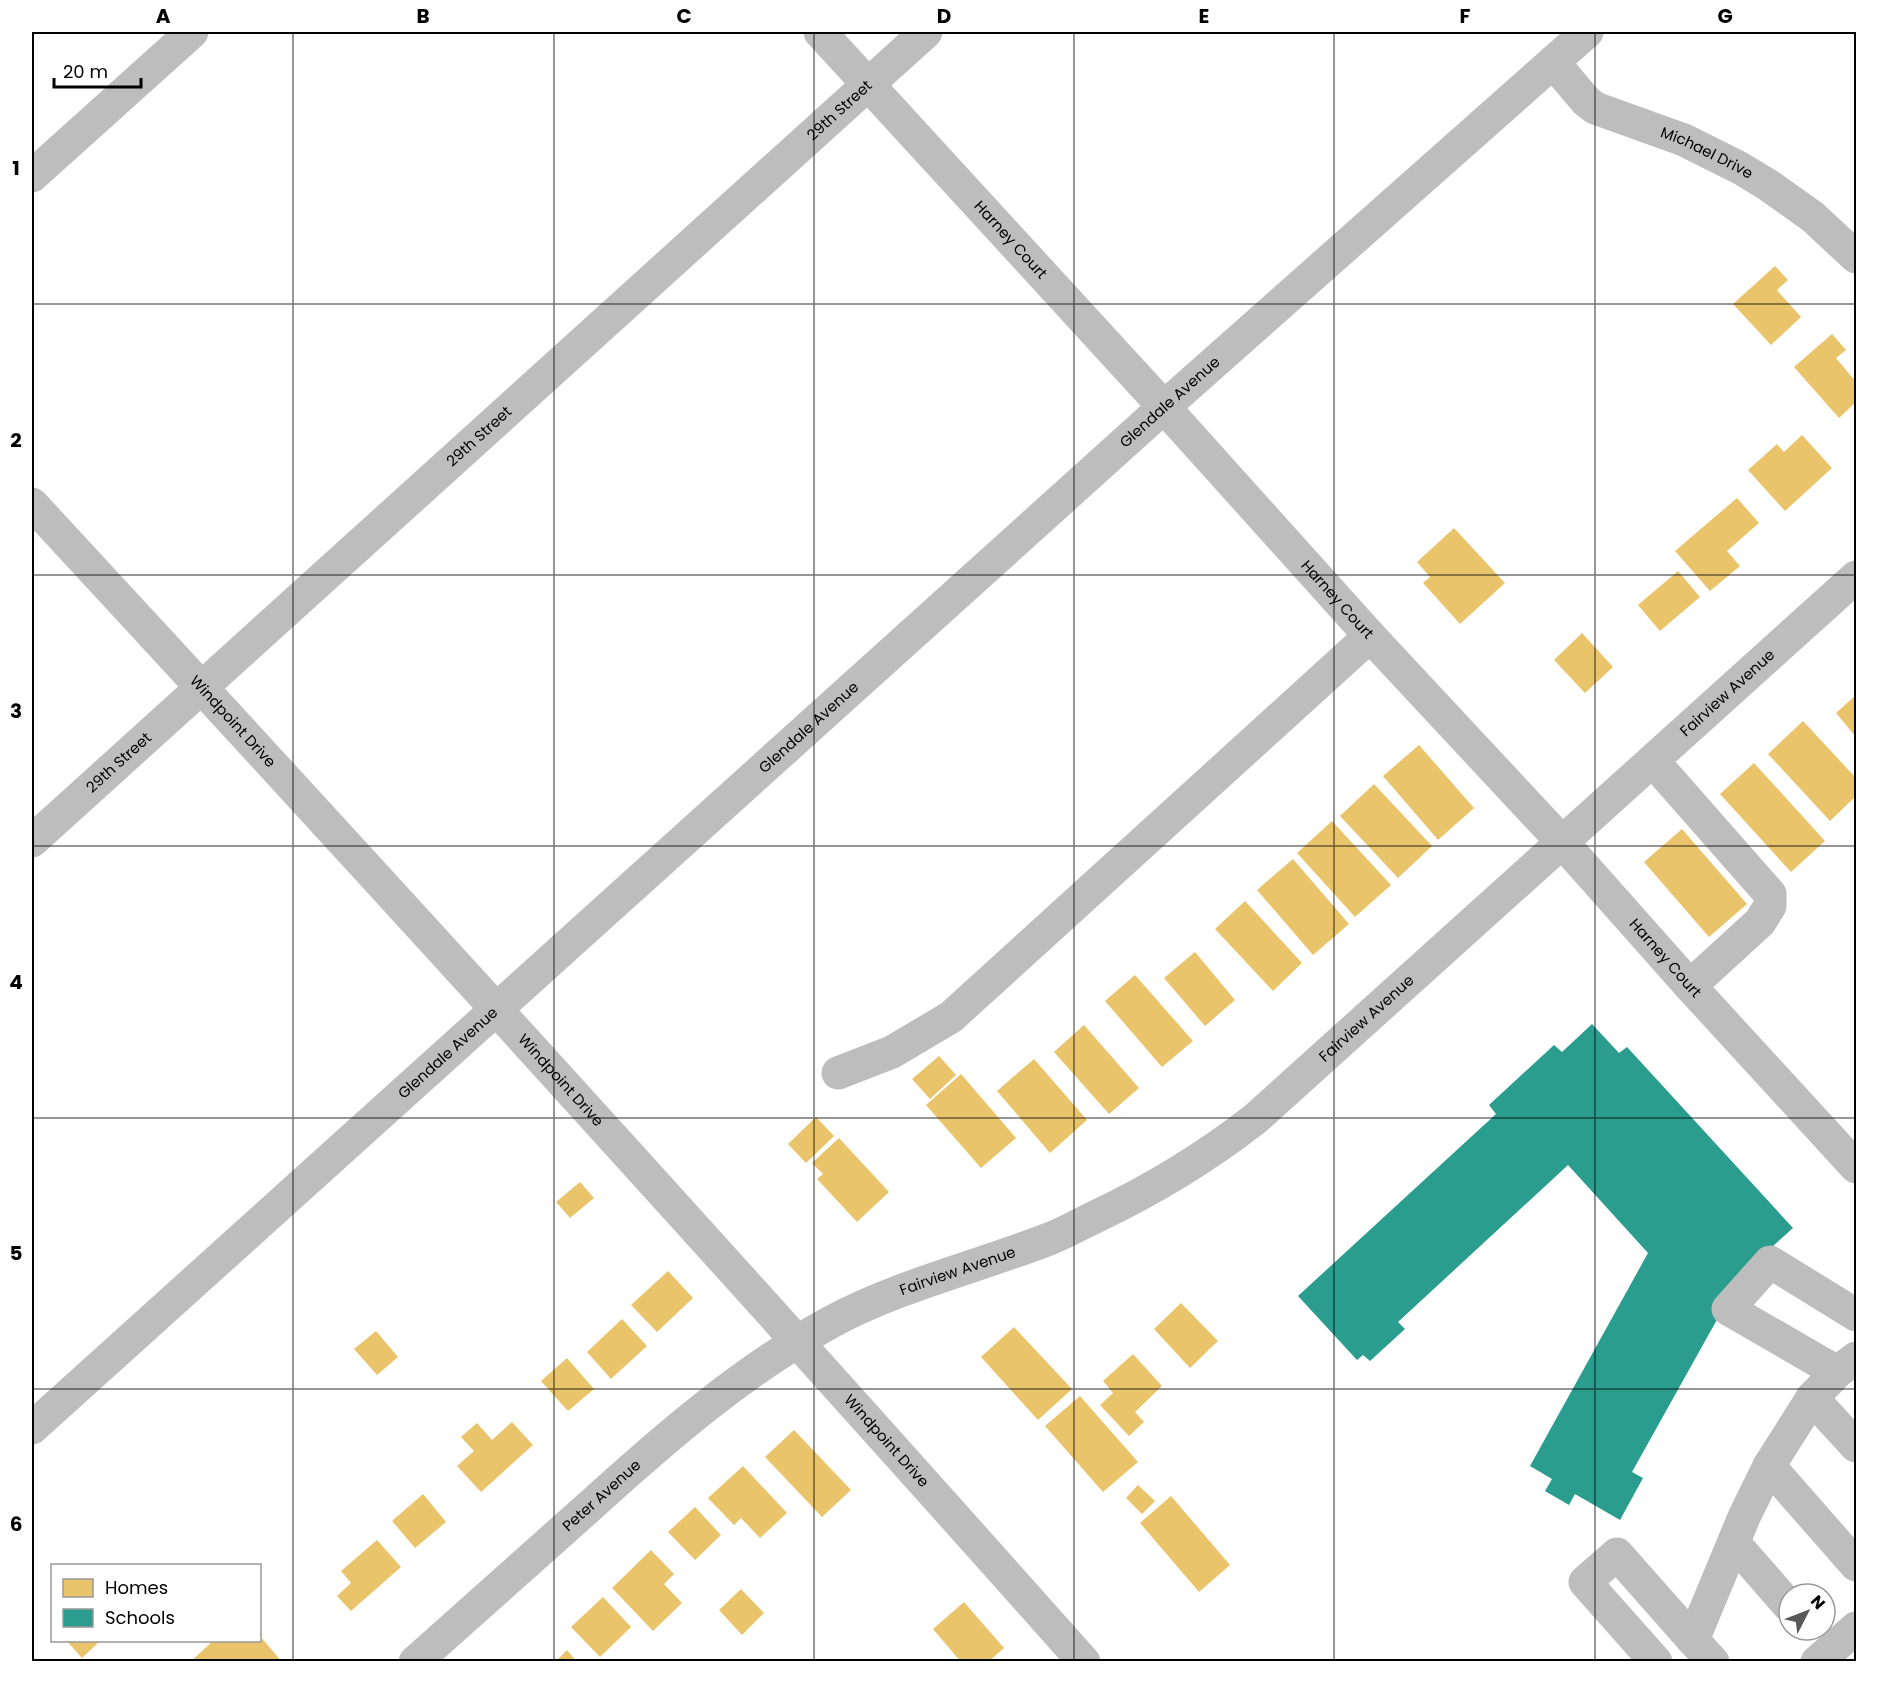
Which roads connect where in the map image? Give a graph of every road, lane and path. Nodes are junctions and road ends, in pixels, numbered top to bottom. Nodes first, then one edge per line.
1 (192, 32) edge
2 (820, 32) edge
3 (926, 32) edge
4 (1587, 32) edge
5 (1553, 63) junction
6 (867, 84) junction
7 (32, 176) edge
8 (1857, 257) edge
9 (1164, 407) junction
10 (32, 504) edge
11 (1857, 577) edge
12 (1370, 636) junction
13 (202, 688) junction
14 (1653, 761) junction
15 (32, 841) edge
16 (1563, 843) junction
17 (1690, 986) junction
18 (495, 1010) junction
19 (838, 1073) dead end
20 (1856, 1163) edge
21 (1857, 1315) edge
22 (798, 1340) junction
23 (1847, 1365) edge
24 (1812, 1398) junction
25 (32, 1428) edge
26 (1857, 1446) edge
27 (1768, 1466) junction
28 (1734, 1544) junction
29 (1857, 1565) edge
30 (1777, 1592) edge
31 (1857, 1628) edge
32 (1819, 1648) edge
33 (1703, 1651) edge
34 (416, 1662) edge
35 (1084, 1662) edge
36 (1656, 1662) edge

1 - 7 street
2 - 6 street, Harney Court
3 - 6 street, 29th Street
4 - 5 street, Glendale Avenue
5 - 8 street, Michael Drive
5 - 9 street, Glendale Avenue
6 - 9 street, Harney Court
6 - 13 street, 29th Street
9 - 12 street, Harney Court
9 - 18 street, Glendale Avenue
10 - 13 street, Windpoint Drive
11 - 14 street, Fairview Avenue
12 - 16 street, Harney Court
12 - 19 street
13 - 15 street, 29th Street
13 - 18 street, Windpoint Drive
14 - 16 street, Fairview Avenue
14 - 17 street
16 - 17 street, Harney Court
16 - 22 street, Fairview Avenue
17 - 20 street, Harney Court
18 - 22 street, Windpoint Drive
18 - 25 street, Glendale Avenue
21 - 23 street
22 - 34 street, Peter Avenue
22 - 35 street, Windpoint Drive
23 - 24 street
24 - 26 street
24 - 27 street
27 - 28 street
27 - 29 street
28 - 30 street
28 - 33 street
31 - 32 street
33 - 36 street

